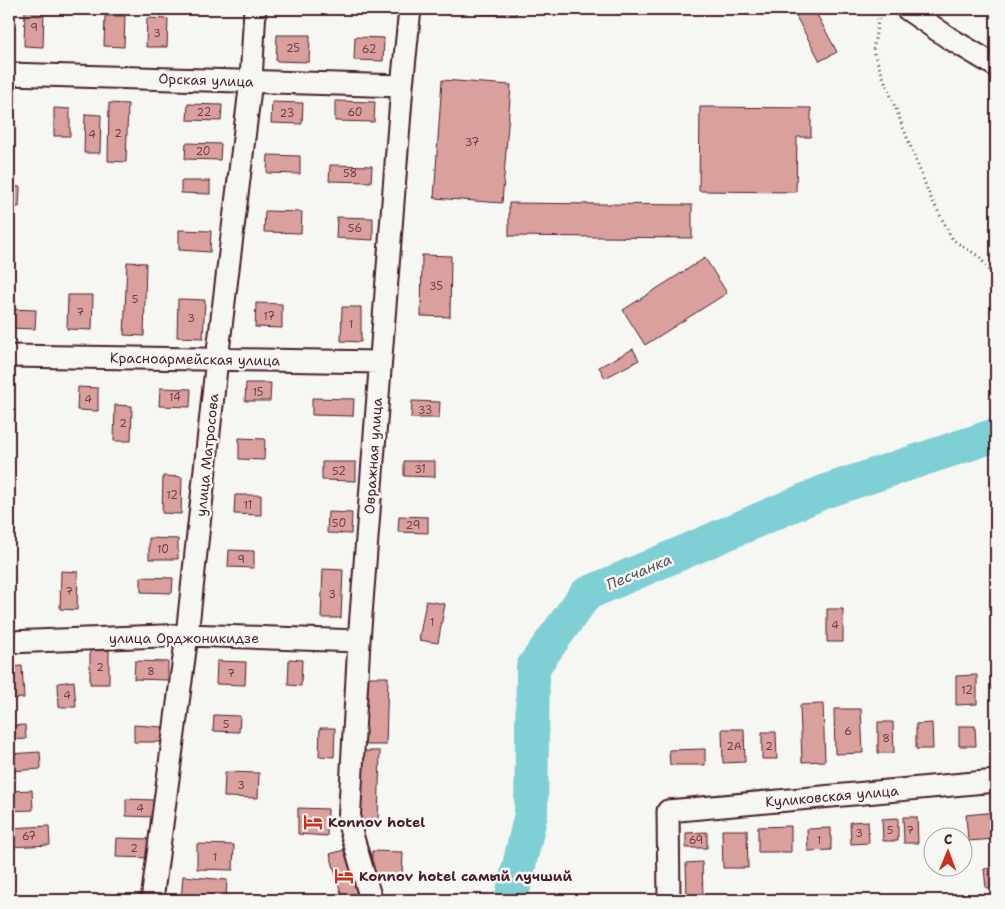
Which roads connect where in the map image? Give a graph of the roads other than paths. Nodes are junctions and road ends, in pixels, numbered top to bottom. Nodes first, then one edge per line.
1 (255, 9) edge
2 (410, 9) edge
3 (907, 9) edge
4 (996, 66) edge
5 (9, 74) edge
6 (251, 81) junction
7 (402, 86) junction
8 (9, 356) edge
9 (217, 359) junction
10 (380, 362) junction
11 (187, 635) junction
12 (359, 641) junction
13 (9, 642) edge
14 (996, 781) edge
15 (152, 900) edge
16 (370, 900) edge
17 (669, 900) edge

1 - 6 street, улица Матросова
2 - 7 street, Овражная улица
3 - 4 street
5 - 6 street, Орская улица
6 - 7 street, Орская улица
6 - 9 street, улица Матросова
7 - 10 street, Овражная улица
8 - 9 street, Красноармейская улица
9 - 10 street, Красноармейская улица
9 - 11 street, улица Матросова
10 - 12 street, Овражная улица
11 - 12 street, улица Орджоникидзе
11 - 13 street, улица Орджоникидзе
11 - 15 street, улица Матросова
12 - 16 street, Овражная улица
14 - 17 street, Куликовская улица

